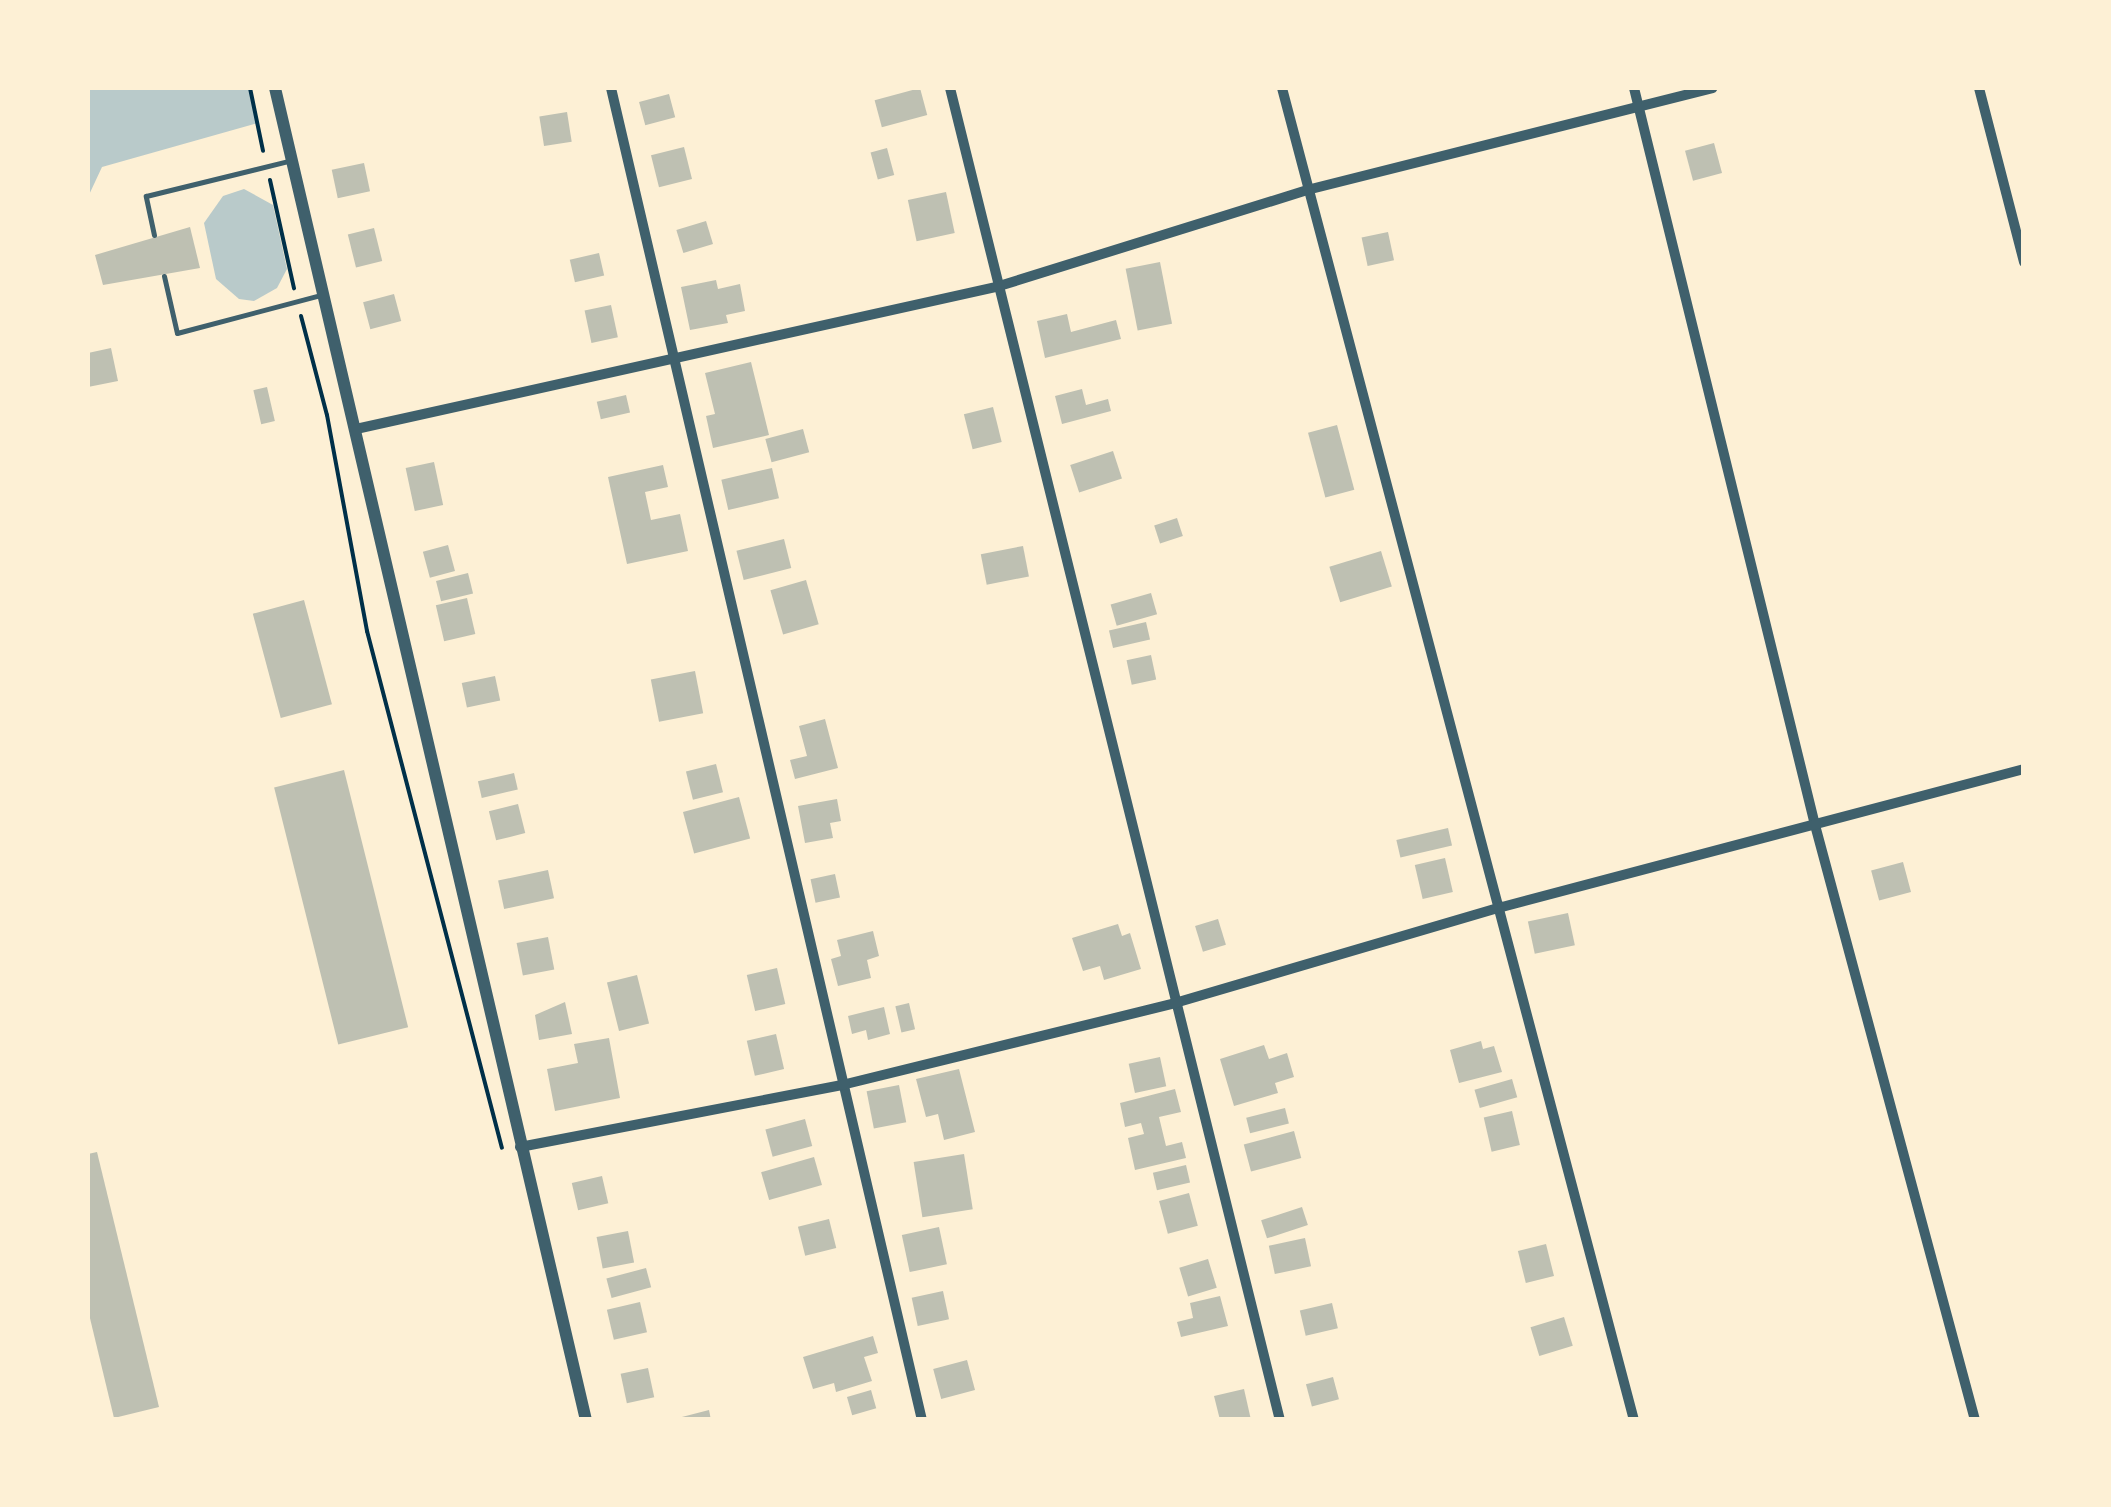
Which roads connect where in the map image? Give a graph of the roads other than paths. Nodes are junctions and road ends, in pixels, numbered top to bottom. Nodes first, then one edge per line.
1 (274, 88) edge
2 (612, 88) edge
3 (950, 88) edge
4 (1282, 88) edge
5 (1634, 88) edge
6 (1712, 88) edge
7 (1979, 88) edge
8 (1638, 105) junction
9 (290, 160) junction
10 (1307, 190) junction
11 (154, 235) dead end
12 (2024, 262) edge
13 (164, 276) dead end
14 (996, 286) junction
15 (322, 295) junction
16 (673, 360) junction
17 (356, 428) junction
18 (2024, 769) edge
19 (1815, 825) junction
20 (1502, 907) junction
21 (1175, 1002) junction
22 (842, 1085) junction
23 (520, 1147) junction
24 (586, 1420) edge
25 (922, 1420) edge
26 (1280, 1420) edge
27 (1634, 1420) edge
28 (1975, 1420) edge

1 - 9 street
2 - 16 street
3 - 14 street
4 - 10 street
5 - 8 street
6 - 8 street
7 - 12 street
8 - 10 street
8 - 19 street
9 - 11 lane
9 - 15 street
10 - 14 street
10 - 20 street
13 - 15 lane
14 - 16 street
14 - 21 street
15 - 17 street
16 - 17 street
16 - 22 street
17 - 23 street
18 - 19 street
19 - 20 street
19 - 28 street
20 - 21 street
20 - 27 street
21 - 22 street
21 - 26 street
22 - 23 street
22 - 25 street
23 - 24 street

